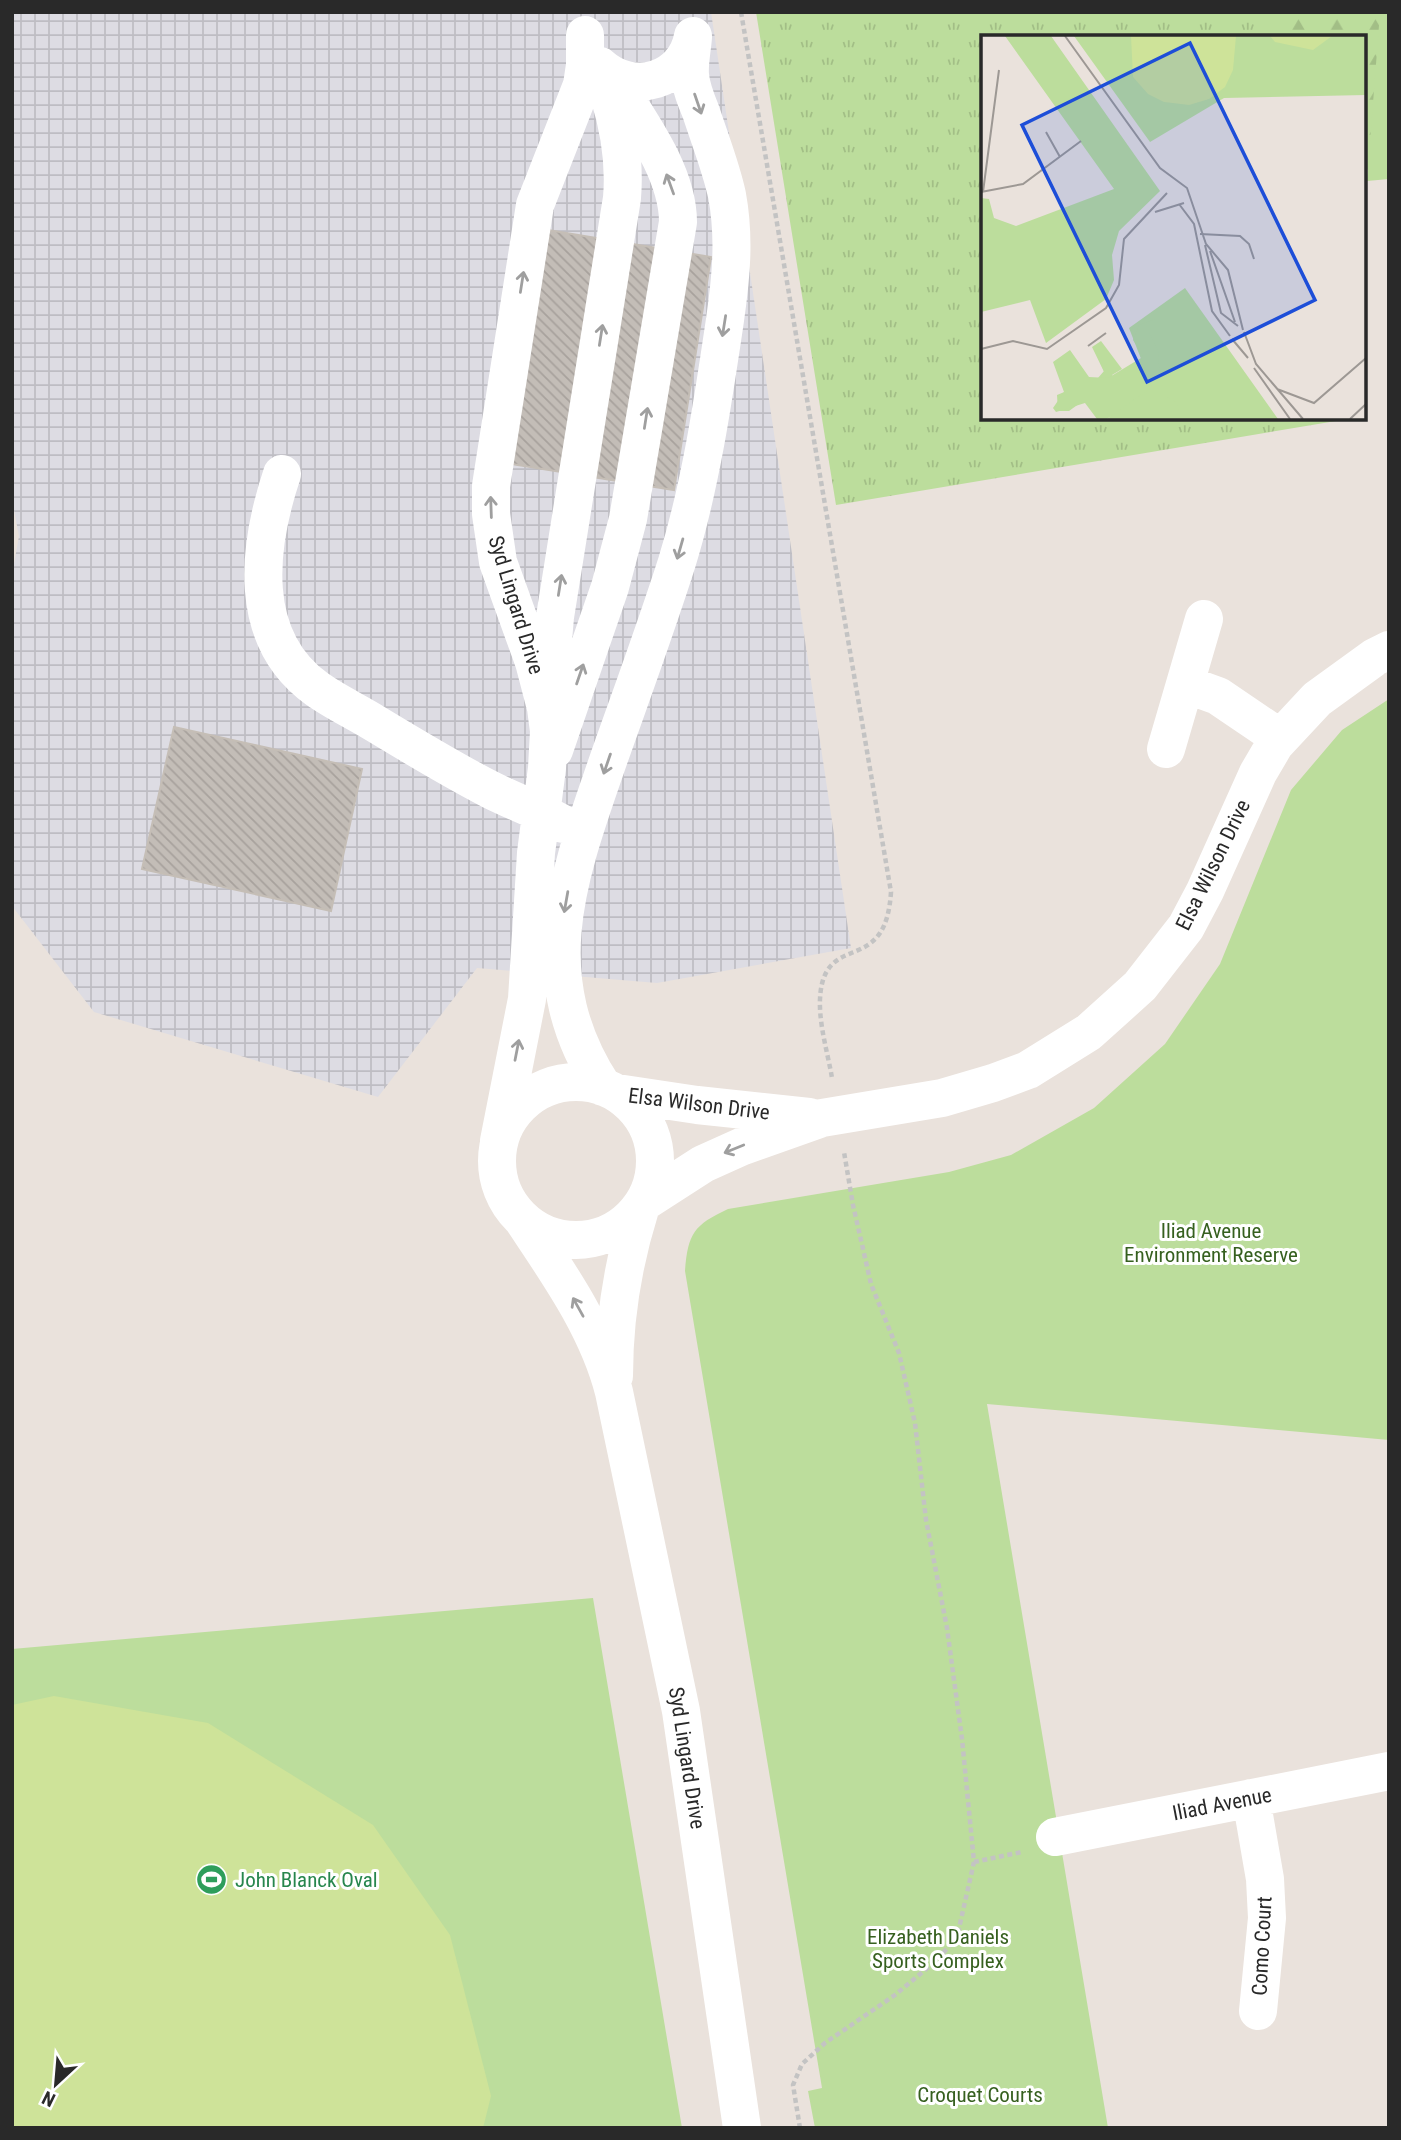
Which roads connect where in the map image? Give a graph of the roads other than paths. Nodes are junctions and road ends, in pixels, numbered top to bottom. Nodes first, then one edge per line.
1 (692, 25) edge
2 (591, 35) edge
3 (282, 474) dead end
4 (1204, 619) dead end
5 (1389, 650) edge
6 (1185, 684) junction
7 (548, 726) junction
8 (1280, 738) junction
9 (1166, 749) dead end
10 (543, 799) junction
11 (583, 836) junction
12 (610, 1090) junction
13 (832, 1129) junction
14 (499, 1141) junction
15 (642, 1206) junction
16 (523, 1220) junction
17 (614, 1392) junction
18 (1389, 1771) edge
19 (1251, 1798) junction
20 (1055, 1836) dead end
21 (1258, 2011) dead end
22 (742, 2128) edge

1 - 2 street
1 -> 11 street
7 -> 2 street
7 -> 2 street, Syd Lingard Drive
10 -> 2 street
3 - 10 street
4 - 6 street
5 - 8 street, Elsa Wilson Drive
6 - 8 street
6 - 9 street
7 - 10 street, Syd Lingard Drive
8 - 13 street, Elsa Wilson Drive
10 - 11 street
14 -> 10 street, Syd Lingard Drive
11 -> 12 street
12 - 13 street, Elsa Wilson Drive
12 - 14 street
12 - 15 street
13 -> 15 street, Elsa Wilson Drive
14 - 16 street
15 - 16 street
15 - 17 street, Syd Lingard Drive
17 -> 16 street, Syd Lingard Drive
17 - 22 street, Syd Lingard Drive
18 - 19 street, Iliad Avenue
19 - 20 street, Iliad Avenue
19 - 21 street, Como Court

